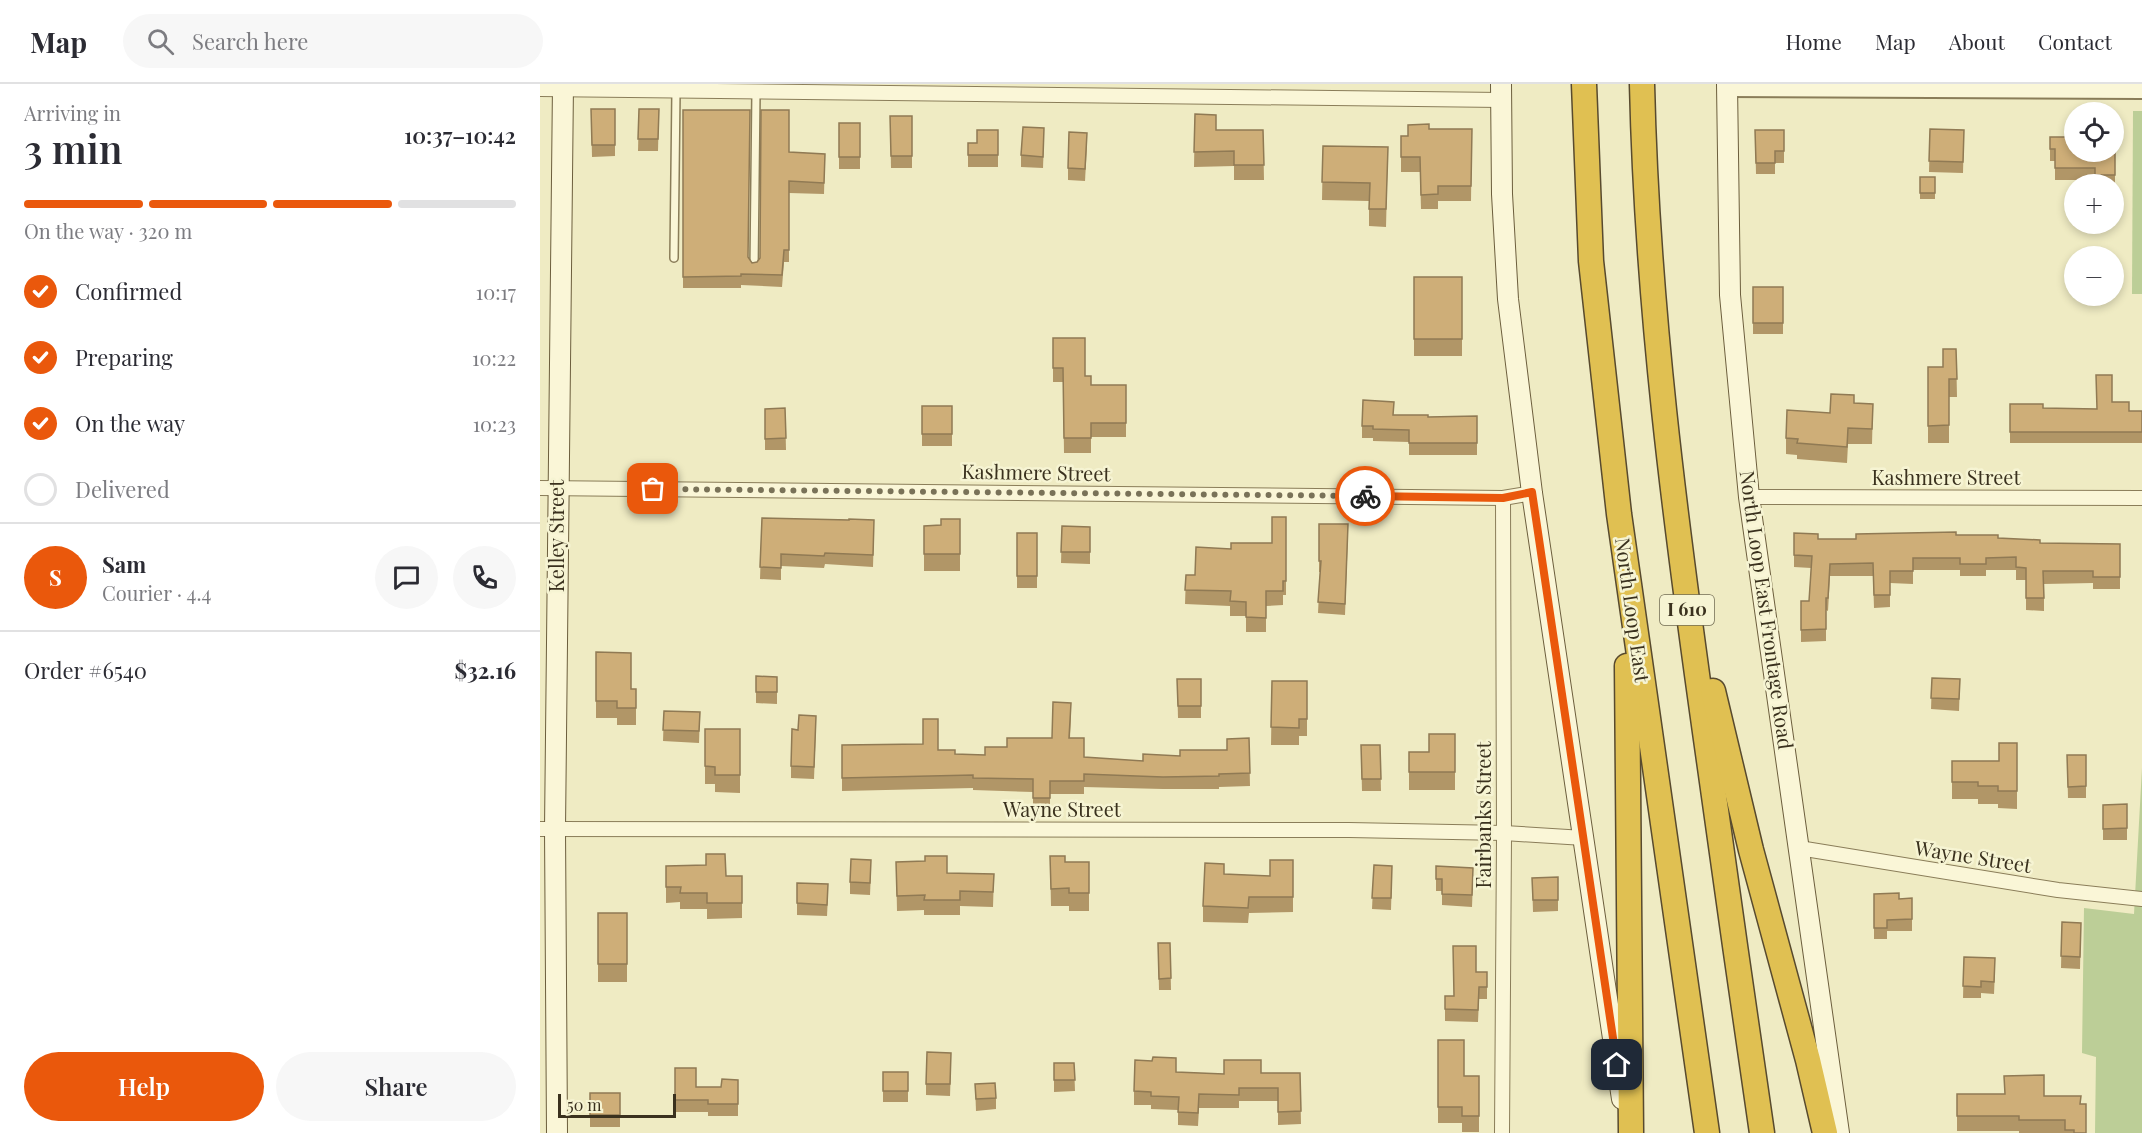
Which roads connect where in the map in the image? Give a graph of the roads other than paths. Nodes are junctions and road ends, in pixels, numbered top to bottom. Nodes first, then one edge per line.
1 (1584, 84) edge
2 (1642, 84) edge
3 (1727, 86) edge
4 (563, 87) edge
5 (540, 89) edge
6 (2142, 90) edge
7 (676, 91) junction
8 (756, 91) junction
9 (1501, 92) edge
10 (674, 258) dead end
11 (754, 269) edge
12 (549, 488) edge
13 (1532, 492) junction
14 (1749, 497) junction
15 (1503, 498) junction
16 (2142, 498) edge
17 (1679, 550) junction
18 (1627, 573) junction
19 (548, 829) edge
20 (1504, 832) junction
21 (1584, 838) junction
22 (1799, 848) junction
23 (2142, 899) edge
24 (557, 1133) edge
25 (1502, 1133) edge
26 (1629, 1133) edge
27 (1707, 1133) edge
28 (1762, 1133) edge
29 (1825, 1133) edge
30 (1839, 1133) edge

1 - 18 highway, North Loop East / I 610
2 - 17 highway, I 610
3 - 6 street
3 - 14 main road, North Loop East Frontage Road
4 - 5 street
4 - 7 street
4 - 12 main road, Kelley Street
7 - 8 street
7 - 10 lane
8 - 9 street
8 - 11 lane
9 - 13 main road
12 - 15 street, Kashmere Street
12 - 19 main road, Kelley Street
13 - 15 street, Kashmere Street
13 - 21 main road
14 - 16 street, Kashmere Street
14 - 22 main road, North Loop East Frontage Road
15 - 20 street, Fairbanks Street
17 - 28 highway, I 610
17 - 29 highway
18 - 26 highway
18 - 27 highway, North Loop East / I 610
19 - 20 street, Wayne Street
19 - 24 main road, Kelley Street
20 - 21 street, Wayne Street
20 - 25 street, Fairbanks Street
21 - 26 main road
22 - 23 street, Wayne Street
22 - 30 main road, North Loop East Frontage Road

